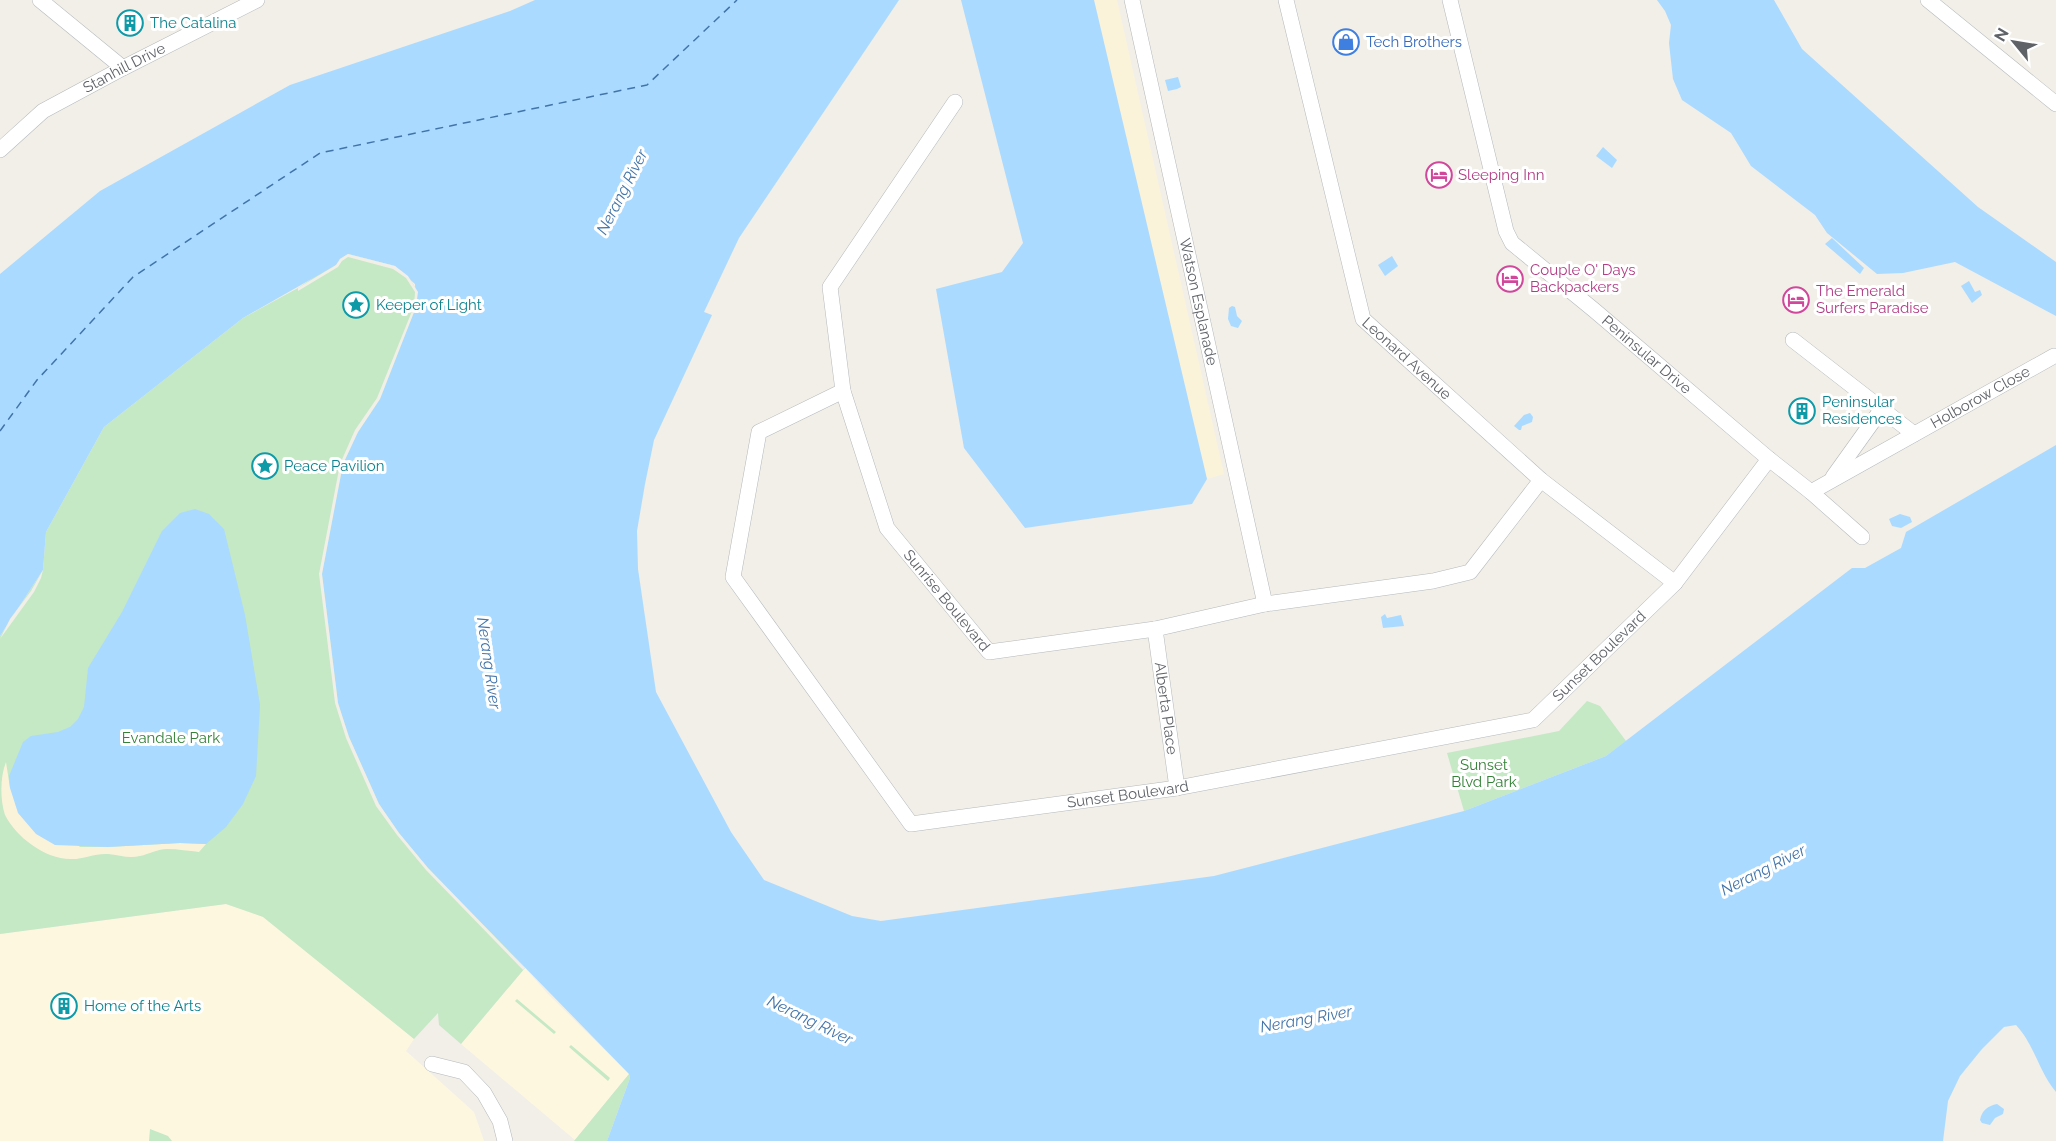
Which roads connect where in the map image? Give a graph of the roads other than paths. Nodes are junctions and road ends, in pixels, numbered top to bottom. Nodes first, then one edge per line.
1 (40, 0) edge
2 (257, 0) edge
3 (1132, 0) edge
4 (1286, 0) edge
5 (1450, 0) edge
6 (1928, 0) edge
7 (123, 68) junction
8 (955, 102) dead end
9 (2056, 105) edge
10 (0, 150) edge
11 (1793, 340) dead end
12 (2054, 356) dead end
13 (843, 391) junction
14 (1881, 410) junction
15 (1914, 434) junction
16 (1769, 459) junction
17 (1541, 480) junction
18 (1830, 482) junction
19 (1811, 492) junction
20 (1862, 537) dead end
21 (1675, 583) junction
22 (1265, 604) junction
23 (1155, 629) junction
24 (1177, 788) junction
25 (432, 1064) dead end
26 (505, 1141) edge

1 - 7 street
2 - 7 street, Stanhill Drive
3 - 22 street, Watson Esplanade
4 - 17 street, Leonard Avenue
5 - 16 street, Peninsular Drive
6 - 9 street
7 - 10 street, Stanhill Drive
8 - 13 street, Sunrise Boulevard
11 - 14 street
12 - 15 street, Holborow Close
13 - 23 street, Sunrise Boulevard
13 - 24 street, Sunset Boulevard
14 - 15 street
14 - 18 street
15 - 18 street, Holborow Close
16 - 19 street, Peninsular Drive
16 - 21 street, Sunset Boulevard
17 - 21 street, Leonard Avenue
17 - 22 street, Sunrise Boulevard
18 - 19 street, Holborow Close
19 - 20 street, Peninsular Drive
21 - 24 street, Sunset Boulevard
22 - 23 street, Sunrise Boulevard
23 - 24 street, Alberta Place
25 - 26 street

